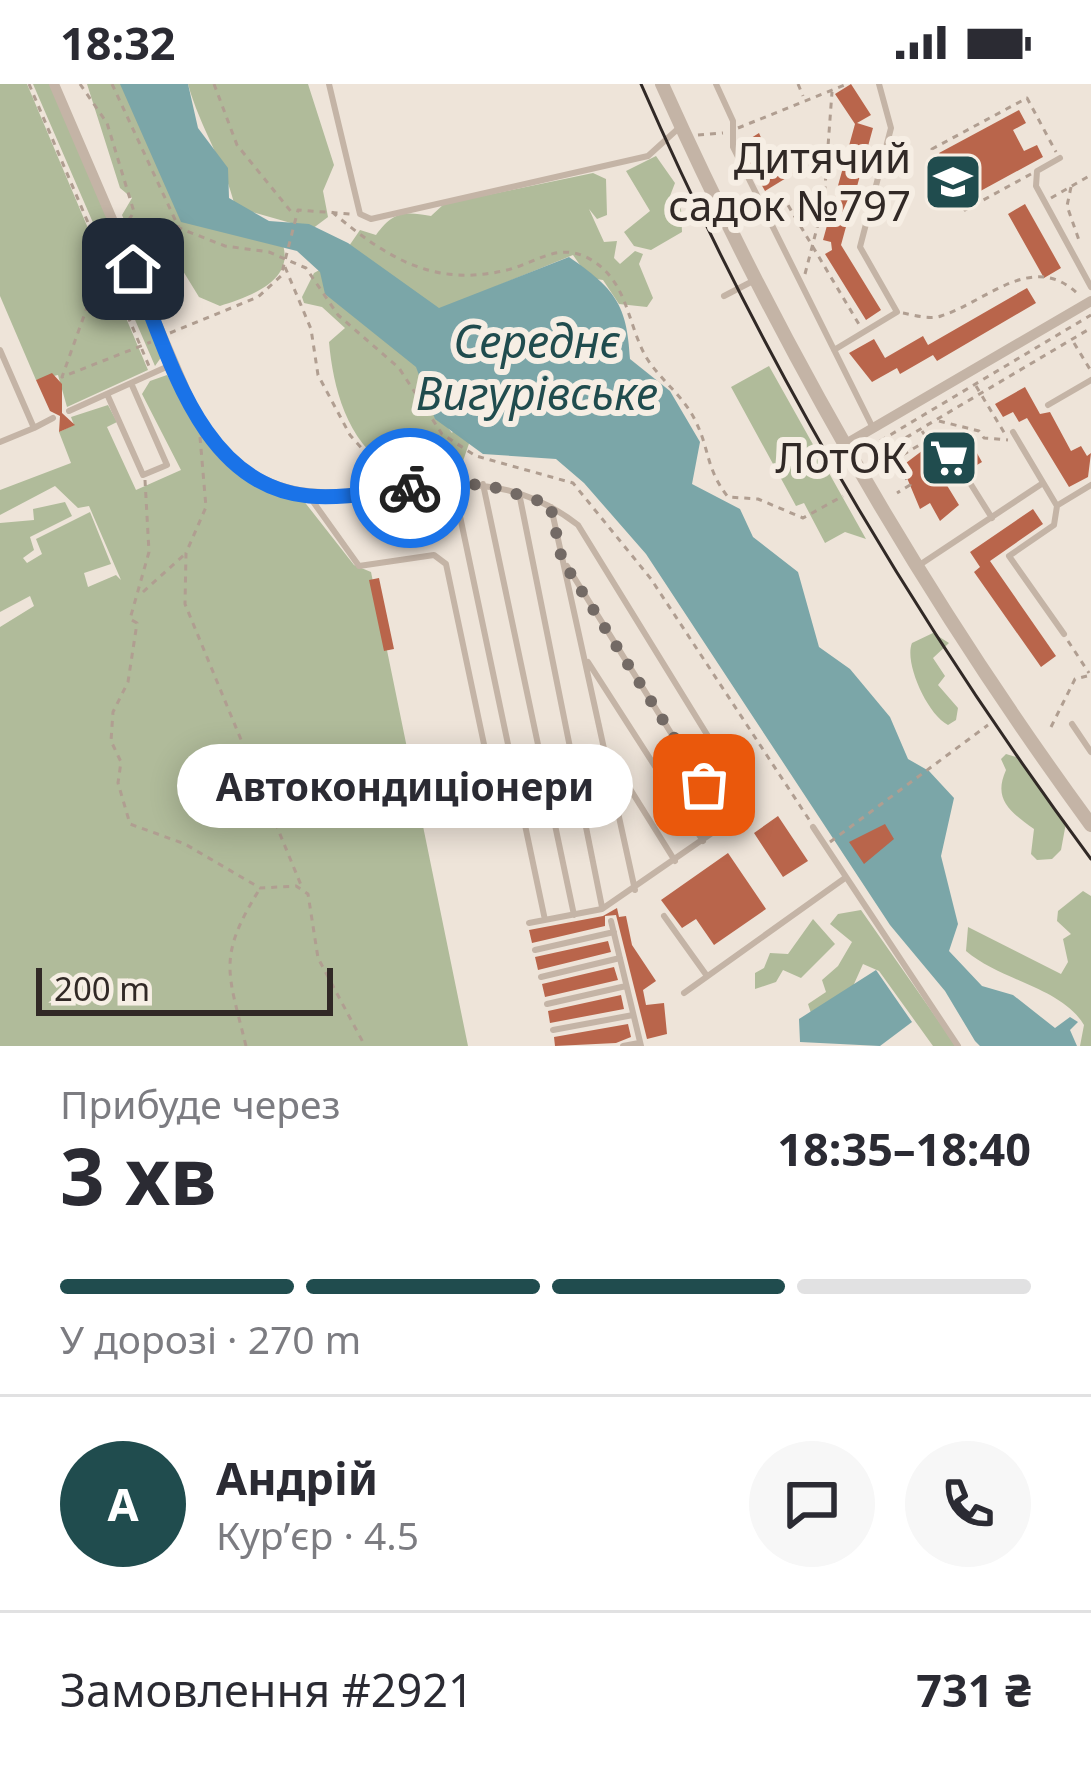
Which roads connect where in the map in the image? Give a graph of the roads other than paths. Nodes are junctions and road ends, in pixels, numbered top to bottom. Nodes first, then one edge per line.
1 (54, 84) edge
2 (328, 84) edge
3 (662, 84) edge
4 (716, 84) edge
5 (879, 84) edge
6 (681, 126) junction
7 (1060, 158) road end
8 (756, 279) junction
9 (1091, 287) edge
10 (724, 296) dead end
11 (1088, 301) edge
12 (0, 350) edge
13 (834, 350) junction
14 (173, 364) junction
15 (1091, 376) edge
16 (131, 383) junction
17 (107, 394) junction
18 (1048, 405) dead end
19 (69, 411) dead end
20 (52, 418) dead end
21 (34, 428) junction
22 (873, 428) junction
23 (1011, 436) road end
24 (0, 442) edge
25 (844, 445) junction
26 (965, 475) dead end
27 (453, 483) junction
28 (1043, 483) junction
29 (483, 484) junction
30 (1091, 485) edge
31 (427, 486) joint
32 (519, 493) junction
33 (309, 496) junction
34 (550, 504) junction
35 (1057, 506) junction
36 (992, 518) junction
37 (562, 560) junction
38 (918, 566) junction
39 (1064, 634) road end
40 (584, 655) junction
41 (1072, 724) dead end
42 (604, 747) junction
43 (484, 749) dead end
44 (1091, 752) edge
45 (1091, 794) edge
46 (1076, 805) junction
47 (728, 823) junction
48 (1091, 825) edge
49 (813, 826) road end
50 (703, 841) junction
51 (674, 861) junction
52 (845, 878) junction
53 (635, 890) junction
54 (602, 909) junction
55 (574, 915) junction
56 (664, 916) dead end
57 (545, 921) junction
58 (611, 921) dead end
59 (529, 923) dead end
60 (614, 932) junction
61 (535, 950) dead end
62 (620, 958) junction
63 (707, 976) junction
64 (541, 977) dead end
65 (626, 986) junction
66 (684, 993) dead end
67 (547, 1004) dead end
68 (633, 1015) junction
69 (553, 1030) dead end
70 (640, 1045) edge
71 (623, 1046) edge
72 (958, 1046) edge

1 - 14 street
2 - 6 lane
3 - 6 street
4 - 13 lane
5 - 13 lane
6 - 8 street
7 - 9 lane
8 - 10 lane
8 - 25 street
11 - 22 street
12 - 21 lane
13 - 22 lane
14 - 16 lane
14 - 33 street
15 - 18 lane
16 - 17 lane
16 - 17 lane
17 - 19 lane
20 - 21 lane
21 - 24 lane
22 - 25 street
23 - 28 lane
25 - 38 street
26 - 36 lane
27 - 29 lane
27 - 31 lane
27 - 57 lane
28 - 35 lane
28 - 36 lane
29 - 32 lane
29 - 55 lane
30 - 35 lane
31 - 33 street
32 - 34 lane
32 - 54 lane
33 - 43 lane
34 - 37 lane
34 - 47 lane
35 - 39 lane
36 - 38 lane
37 - 40 lane
37 - 47 lane
38 - 46 street
40 - 42 lane
40 - 50 lane
41 - 44 lane
42 - 51 lane
42 - 53 lane
45 - 46 street
46 - 48 street
47 - 50 lane
49 - 52 lane
50 - 51 lane
51 - 53 lane
52 - 63 lane
52 - 72 lane
53 - 54 lane
54 - 55 lane
55 - 57 lane
56 - 63 lane
57 - 59 lane
58 - 60 lane
60 - 61 lane
60 - 62 lane
62 - 64 lane
62 - 65 lane
63 - 66 lane
65 - 67 lane
65 - 68 lane
68 - 69 lane
68 - 70 lane
70 - 71 lane

